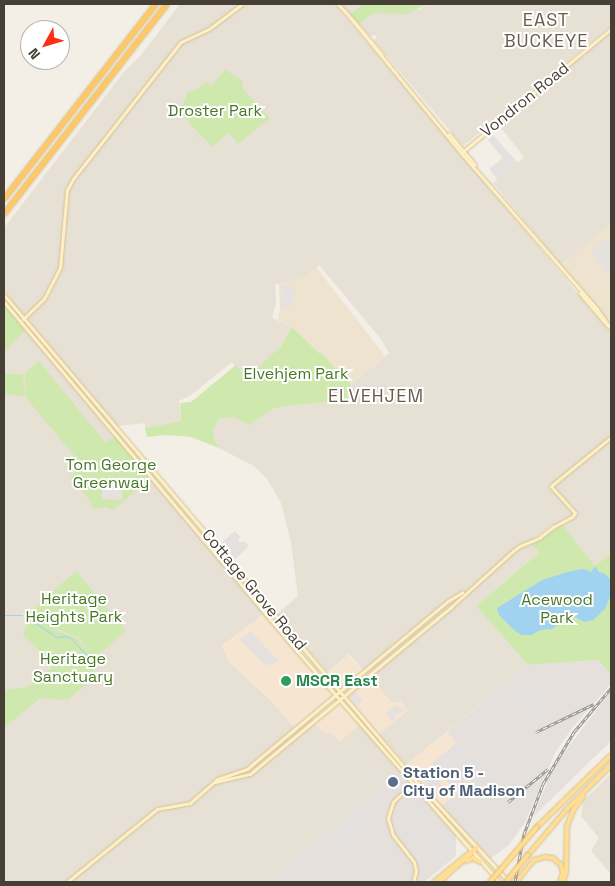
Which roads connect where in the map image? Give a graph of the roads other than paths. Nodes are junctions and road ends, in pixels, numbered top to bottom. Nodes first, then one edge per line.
1 (155, 4) edge
2 (166, 4) edge
3 (242, 4) edge
4 (338, 4) edge
5 (611, 29) edge
6 (462, 151) junction
7 (4, 198) edge
8 (4, 213) edge
9 (4, 295) edge
10 (4, 302) edge
11 (24, 318) junction
12 (20, 321) junction
13 (611, 329) edge
14 (611, 437) edge
15 (468, 589) junction
16 (340, 691) junction
17 (335, 695) junction
18 (343, 695) junction
19 (338, 699) junction
20 (611, 755) edge
21 (611, 765) edge
22 (597, 778) junction
23 (416, 781) junction
24 (215, 782) junction
25 (411, 784) junction
26 (477, 847) junction
27 (472, 852) junction
28 (480, 862) junction
29 (458, 865) junction
30 (67, 882) edge
31 (412, 882) edge
32 (434, 882) edge
33 (439, 882) edge
34 (490, 882) edge
35 (499, 882) edge
36 (507, 882) edge
37 (516, 882) edge
38 (562, 882) edge

1 - 7 highway
2 - 8 highway
3 - 11 main road
4 - 6 main road
5 - 6 main road, Vondron Road
6 - 13 main road
9 - 11 main road, Cottage Grove Road
10 - 12 main road, Cottage Grove Road
11 - 12 main road
11 - 16 main road, Cottage Grove Road
12 - 17 main road, Cottage Grove Road
14 - 15 main road
15 - 16 main road
15 - 18 main road
16 - 17 main road
16 - 18 main road, Cottage Grove Road
17 - 19 main road, Cottage Grove Road
17 - 24 main road
18 - 19 main road
18 - 23 main road, Cottage Grove Road
19 - 24 main road
19 - 25 main road, Cottage Grove Road
20 - 34 main road, bridge
21 - 22 main road
22 - 36 main road, bridge
22 - 38 main road
23 - 25 main road
23 - 26 main road, Cottage Grove Road
24 - 30 main road
25 - 27 main road, Cottage Grove Road
25 - 31 main road
26 - 27 main road
26 - 36 main road, Cottage Grove Road
27 - 28 main road, Cottage Grove Road
27 - 29 main road
27 - 32 main road
28 - 29 main road
28 - 35 main road, Cottage Grove Road
29 - 33 main road
37 - 38 main road

